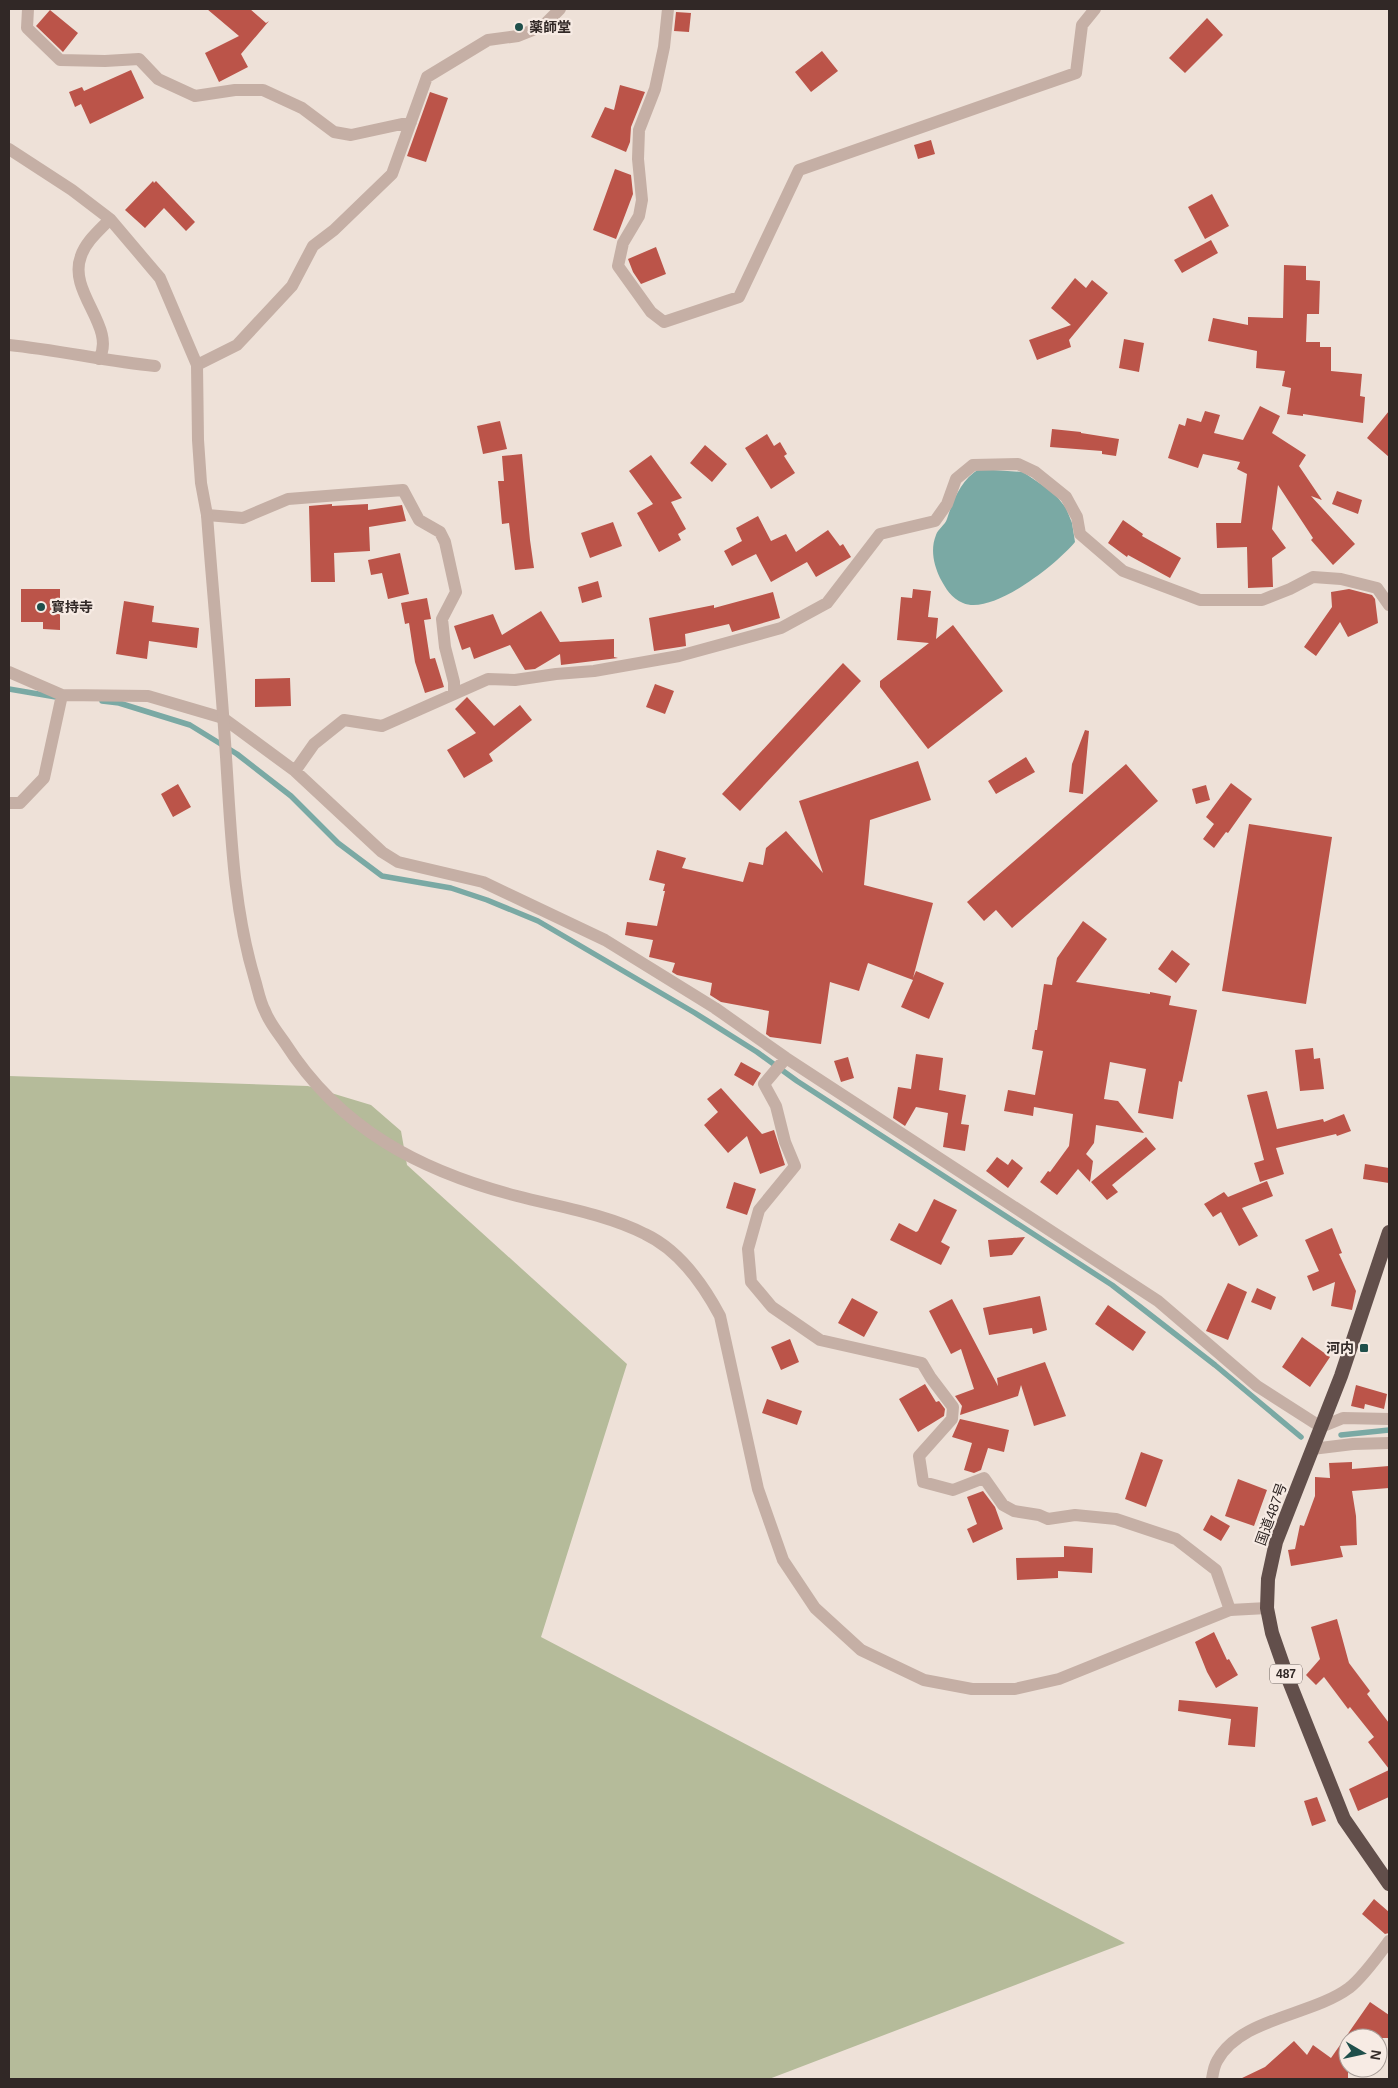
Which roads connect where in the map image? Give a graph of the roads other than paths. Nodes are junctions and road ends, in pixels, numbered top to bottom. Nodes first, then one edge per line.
1 (28, 9) edge
2 (560, 9) edge
3 (668, 9) edge
4 (1095, 9) edge
5 (411, 122) junction
6 (9, 149) edge
7 (110, 219) junction
8 (9, 345) edge
9 (99, 359) junction
10 (197, 365) junction
11 (155, 366) dead end
12 (207, 516) junction
13 (1389, 605) edge
14 (9, 672) edge
15 (62, 694) junction
16 (454, 694) junction
17 (223, 718) junction
18 (295, 771) junction
19 (9, 803) edge
20 (786, 1058) junction
21 (1389, 1232) edge
22 (1389, 1419) edge
23 (1321, 1427) junction
24 (1389, 1443) edge
25 (1312, 1449) junction
26 (1267, 1608) junction
27 (1230, 1610) junction
28 (1389, 1884) edge
29 (1389, 1942) edge
30 (1212, 2079) edge

1 - 5 street
2 - 5 street
3 - 4 street
5 - 10 street
6 - 7 street
7 - 9 street
7 - 10 street
8 - 9 street
9 - 11 street
10 - 12 street
12 - 16 street
12 - 17 street
13 - 16 street
14 - 15 street
15 - 17 street
15 - 19 street
16 - 18 street
17 - 18 street
17 - 27 street
18 - 20 street
20 - 23 street
20 - 27 street
21 - 23 highway, 国道487号 / 487
22 - 23 street
23 - 25 highway, 国道487号 / 487
24 - 25 street
25 - 26 highway, 国道487号 / 487
26 - 27 street
26 - 28 highway, 国道487号 / 487
29 - 30 street

